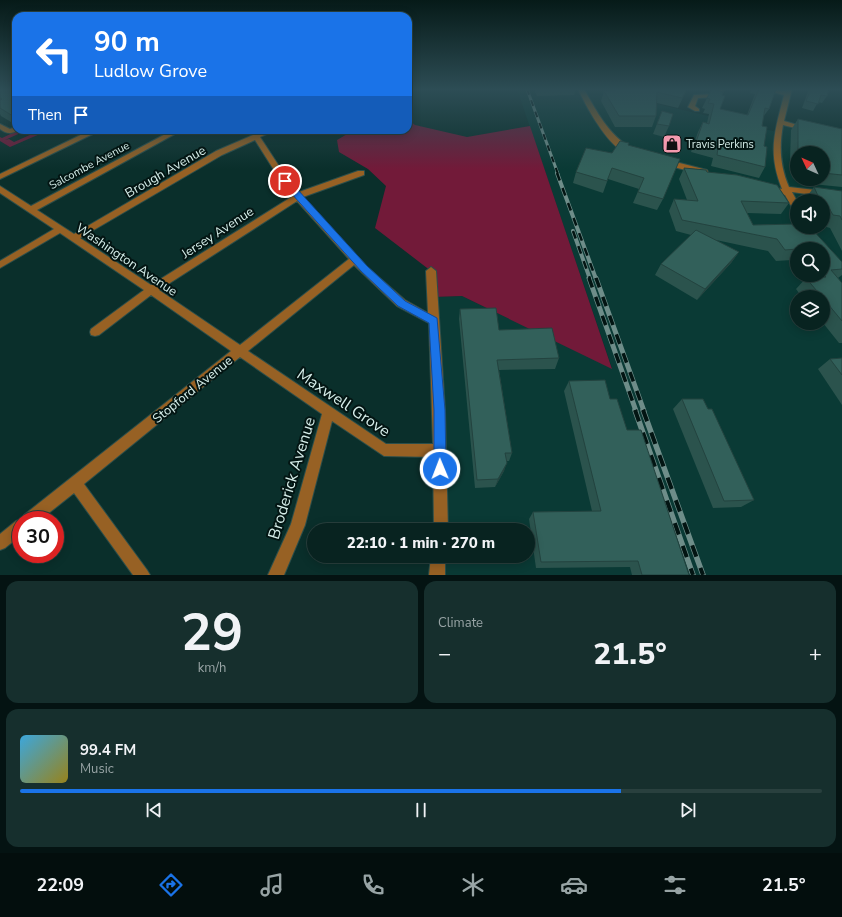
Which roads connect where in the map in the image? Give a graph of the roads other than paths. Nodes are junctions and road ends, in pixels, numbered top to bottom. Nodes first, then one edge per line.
1 (597, 116) edge
2 (782, 116) edge
3 (780, 124) junction
4 (0, 126) edge
5 (12, 131) edge
6 (12, 131) edge
7 (817, 131) edge
8 (89, 134) edge
9 (171, 134) edge
10 (261, 134) edge
11 (1, 135) dead end
12 (256, 136) junction
13 (637, 155) edge
14 (659, 160) edge
15 (361, 173) dead end
16 (712, 174) edge
17 (0, 177) edge
18 (765, 188) edge
19 (0, 189) edge
20 (787, 191) junction
21 (298, 196) junction
22 (790, 196) edge
23 (842, 196) edge
24 (31, 209) junction
25 (59, 230) junction
26 (74, 238) junction
27 (356, 259) junction
28 (0, 265) edge
29 (431, 271) dead end
30 (151, 290) junction
31 (434, 321) junction
32 (95, 332) dead end
33 (240, 351) junction
34 (328, 413) junction
35 (440, 451) junction
36 (75, 483) junction
37 (40, 511) edge
38 (441, 523) edge
39 (12, 533) edge
40 (0, 543) edge
41 (438, 563) edge
42 (142, 575) edge
43 (276, 575) edge
44 (437, 575) edge

1 - 13 street
2 - 3 street
3 - 7 street
3 - 20 street
4 - 5 street
6 - 11 street
8 - 17 street
9 - 24 street, Salcombe Avenue
10 - 12 street, Brough Avenue
12 - 21 street
12 - 26 street, Brough Avenue
14 - 16 street
15 - 21 street, Jersey Avenue
18 - 20 street
19 - 24 street, Washington Avenue
20 - 22 street
20 - 23 street
21 - 27 street
21 - 30 street, Jersey Avenue
24 - 25 street, Washington Avenue
25 - 26 street, Washington Avenue
25 - 28 street
26 - 30 street, Washington Avenue
27 - 31 street
27 - 33 street, Stopford Avenue
29 - 31 street
30 - 32 street, Jersey Avenue
30 - 33 street, Washington Avenue
31 - 35 street
33 - 34 street, Maxwell Grove
33 - 36 street, Stopford Avenue
34 - 35 street, Maxwell Grove
34 - 43 street, Broderick Avenue
35 - 38 street
36 - 37 street, Stopford Avenue
36 - 42 street
39 - 40 street
41 - 44 street

